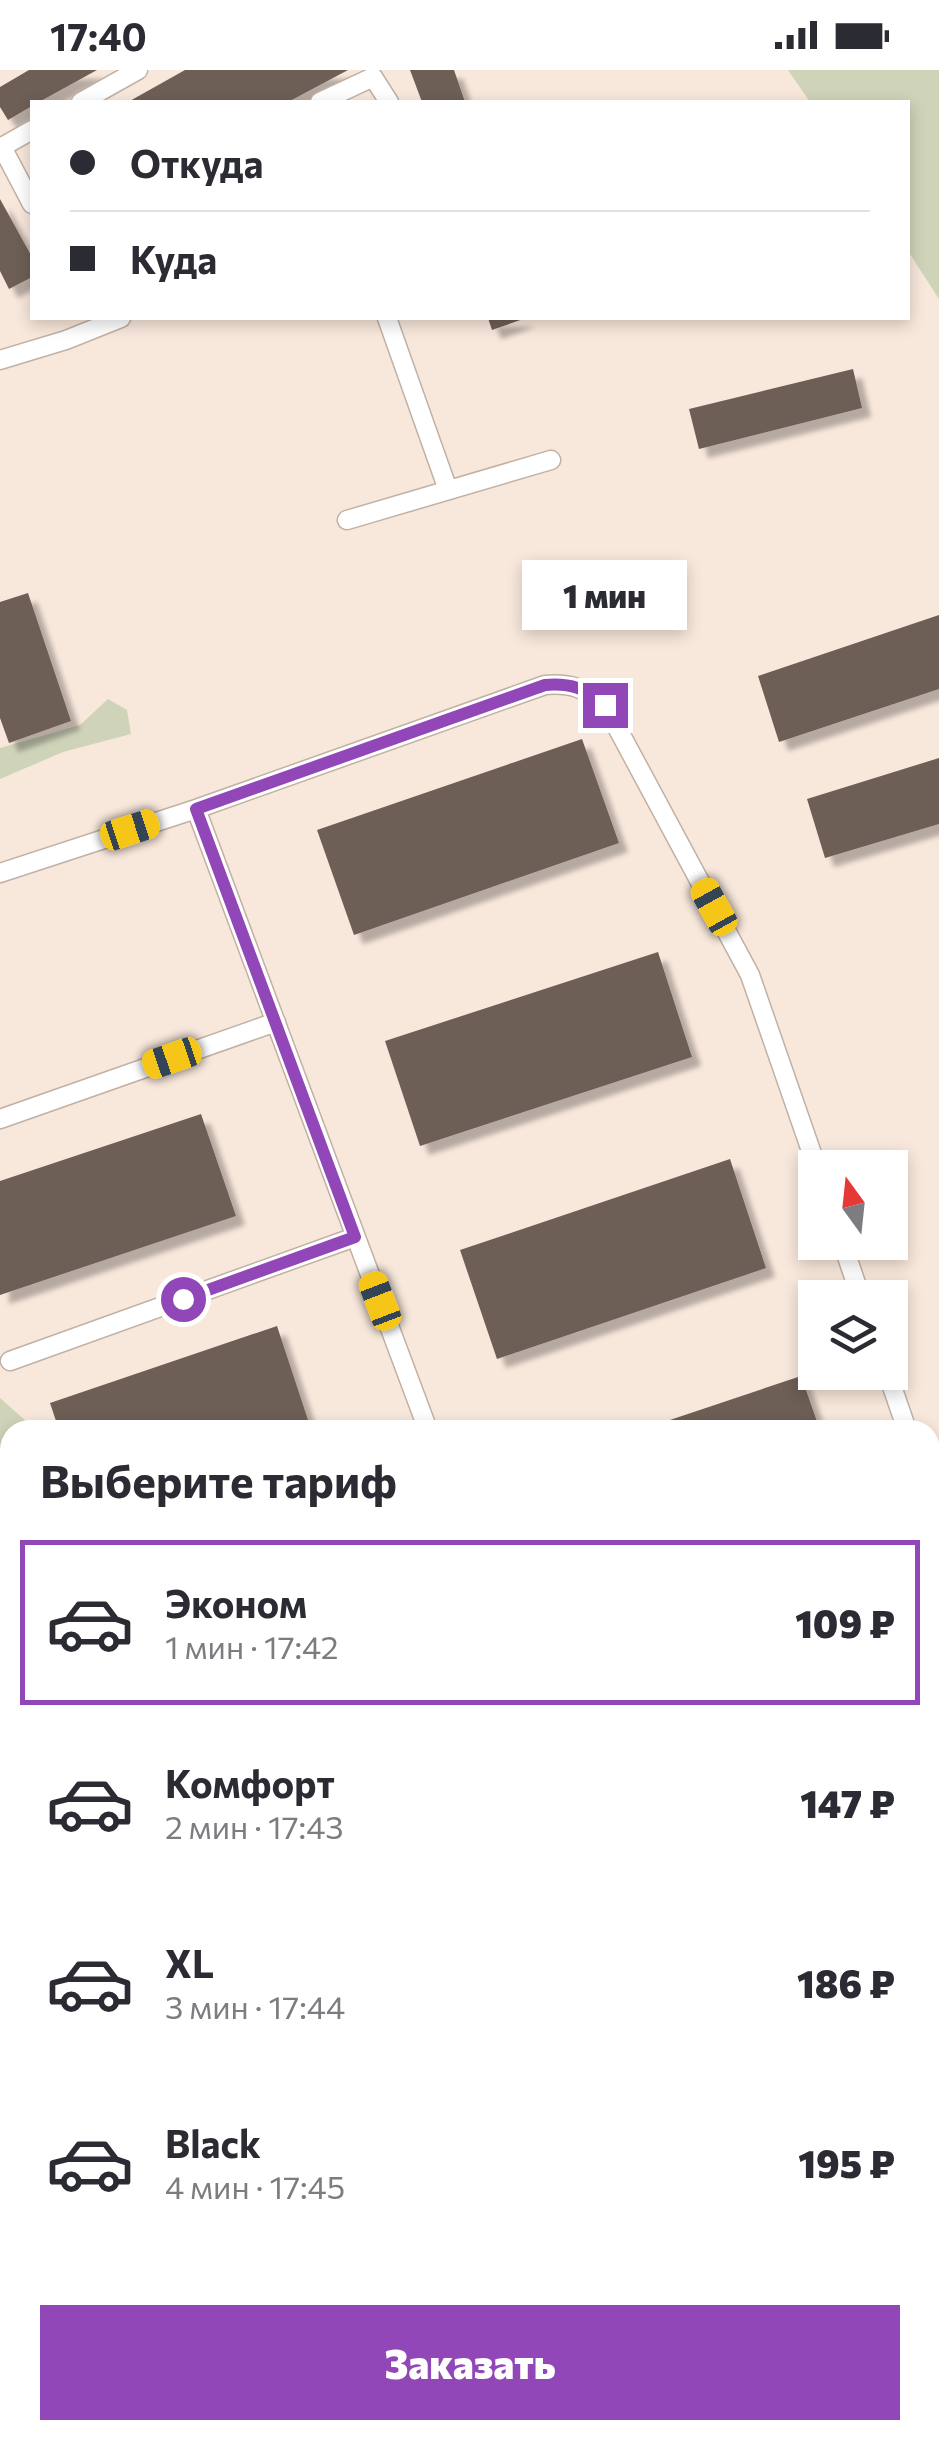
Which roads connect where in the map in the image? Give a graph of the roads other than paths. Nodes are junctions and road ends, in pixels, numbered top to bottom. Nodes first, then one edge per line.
1 (138, 70) edge
2 (84, 100) edge
3 (324, 100) edge
4 (388, 100) edge
5 (30, 131) edge
6 (1, 148) edge
7 (30, 200) edge
8 (116, 320) edge
9 (388, 320) edge
10 (0, 360) edge
11 (551, 460) dead end
12 (448, 490) junction
13 (348, 520) dead end
14 (196, 809) junction
15 (0, 872) edge
16 (276, 1022) junction
17 (0, 1118) edge
18 (810, 1150) edge
19 (355, 1237) junction
20 (10, 1362) dead end
21 (893, 1390) edge
22 (424, 1420) edge
23 (904, 1420) edge

1 - 2 lane
3 - 4 lane
5 - 6 lane
6 - 7 lane
8 - 10 lane
9 - 12 lane
11 - 12 lane
12 - 13 lane
14 - 15 lane
14 - 16 lane
14 - 18 lane
16 - 17 lane
16 - 19 lane
19 - 20 lane
19 - 22 lane
21 - 23 lane

